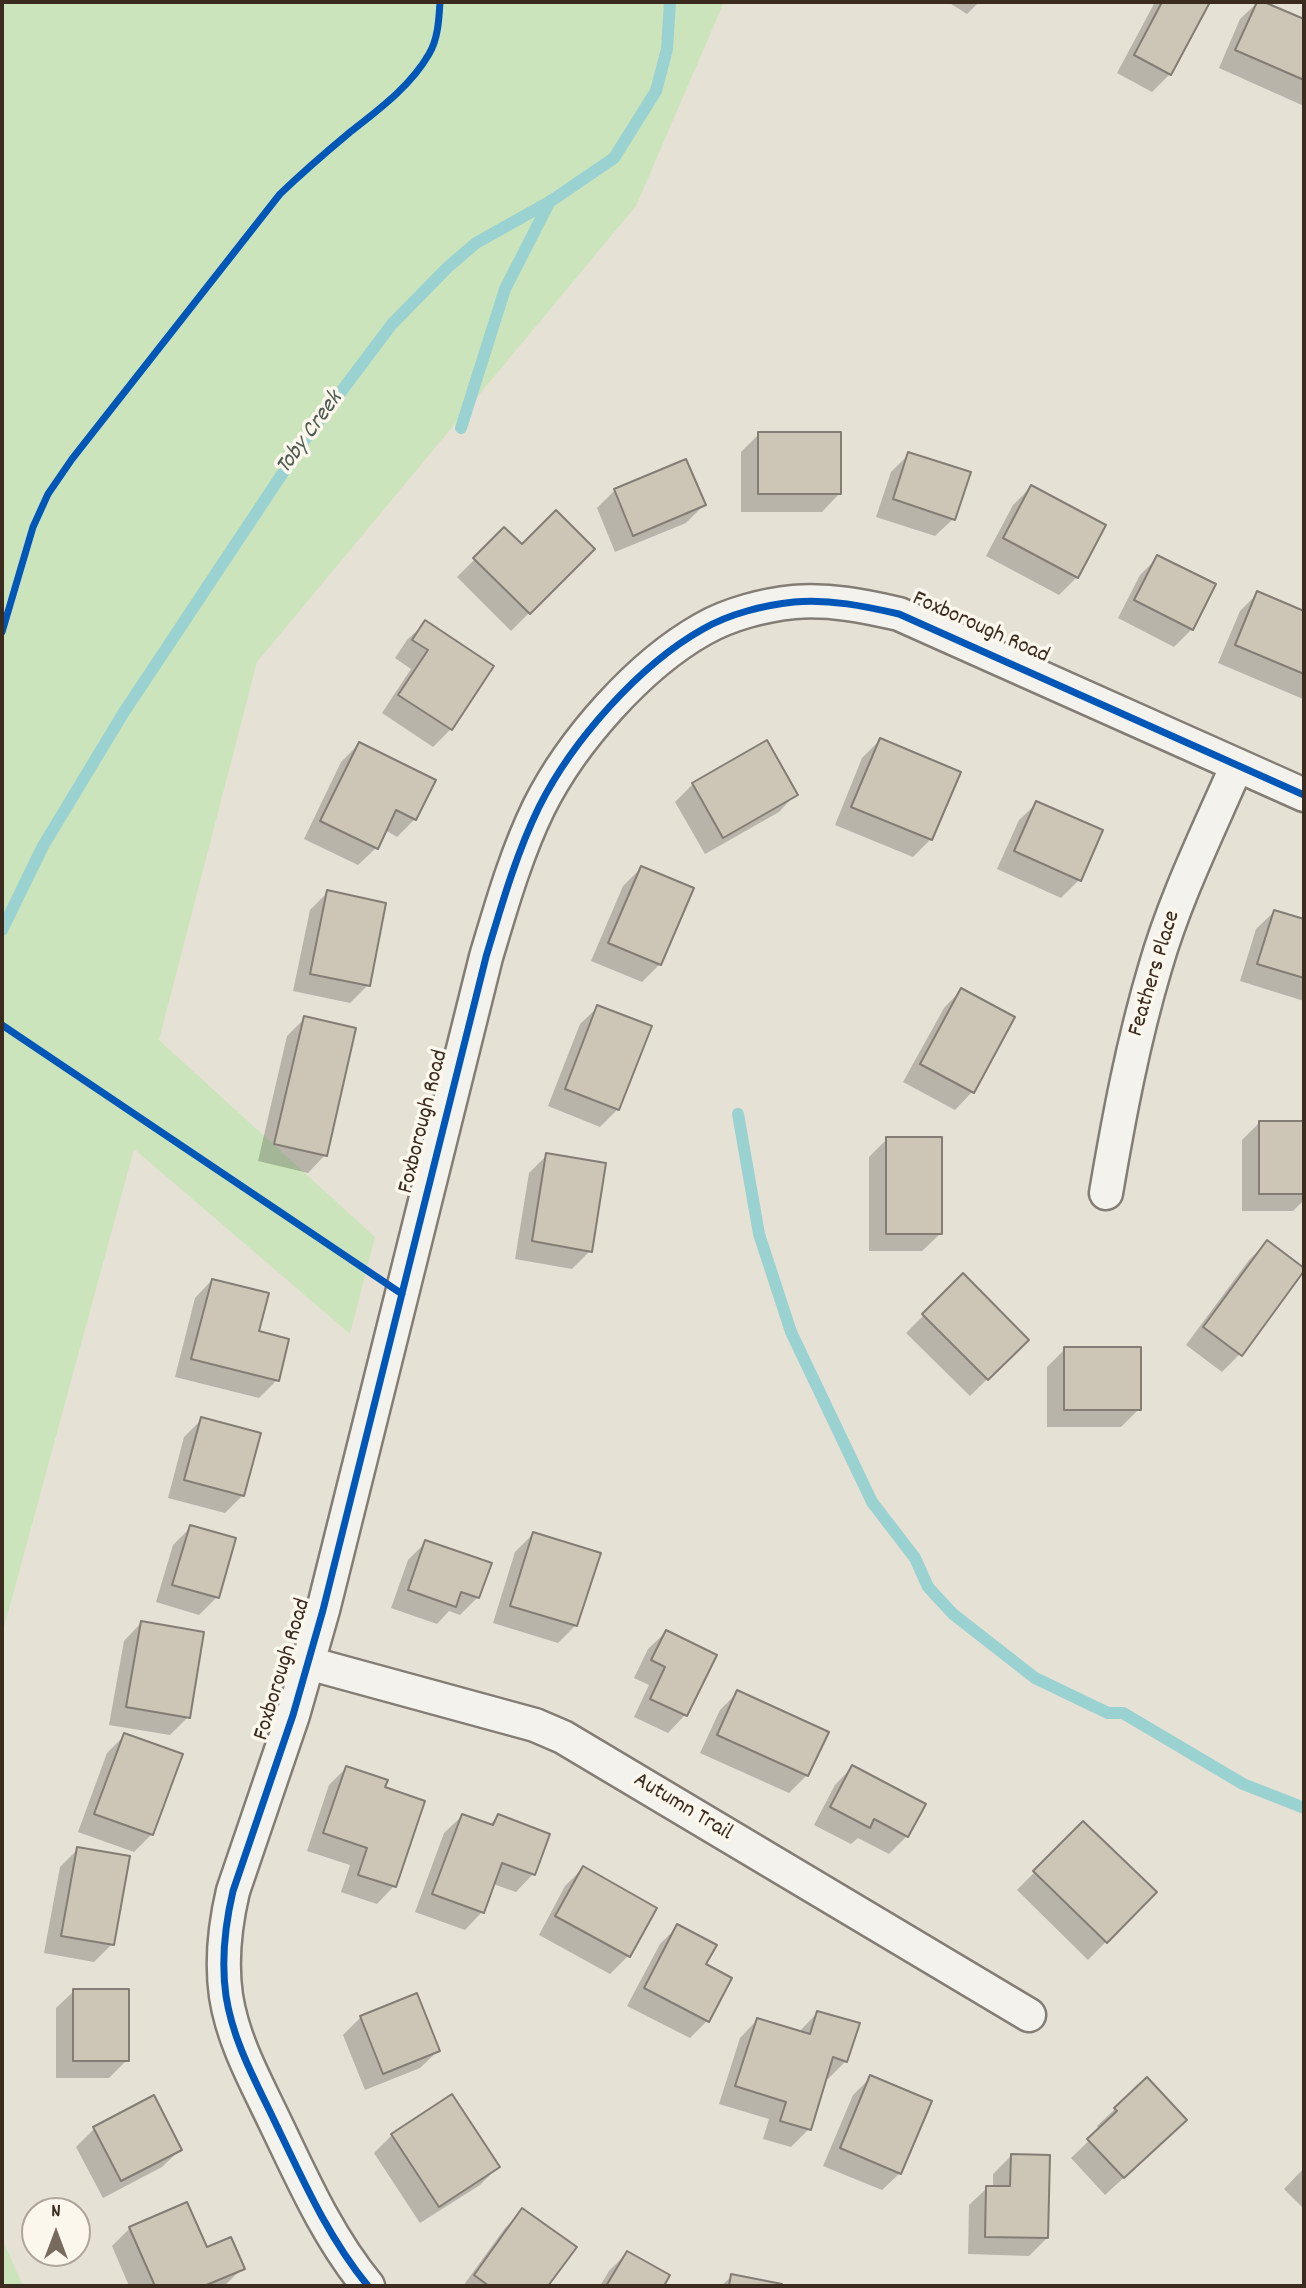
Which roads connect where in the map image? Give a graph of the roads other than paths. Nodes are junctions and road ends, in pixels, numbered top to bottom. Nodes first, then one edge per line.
1 (1237, 765) junction
2 (1304, 795) edge
3 (1106, 1193) dead end
4 (308, 1663) junction
5 (1029, 2015) dead end
6 (368, 2286) edge

1 - 2 street, Foxborough Road
1 - 3 street, Feathers Place
1 - 4 street, Foxborough Road
4 - 5 street, Autumn Trail
4 - 6 street, Foxborough Road

